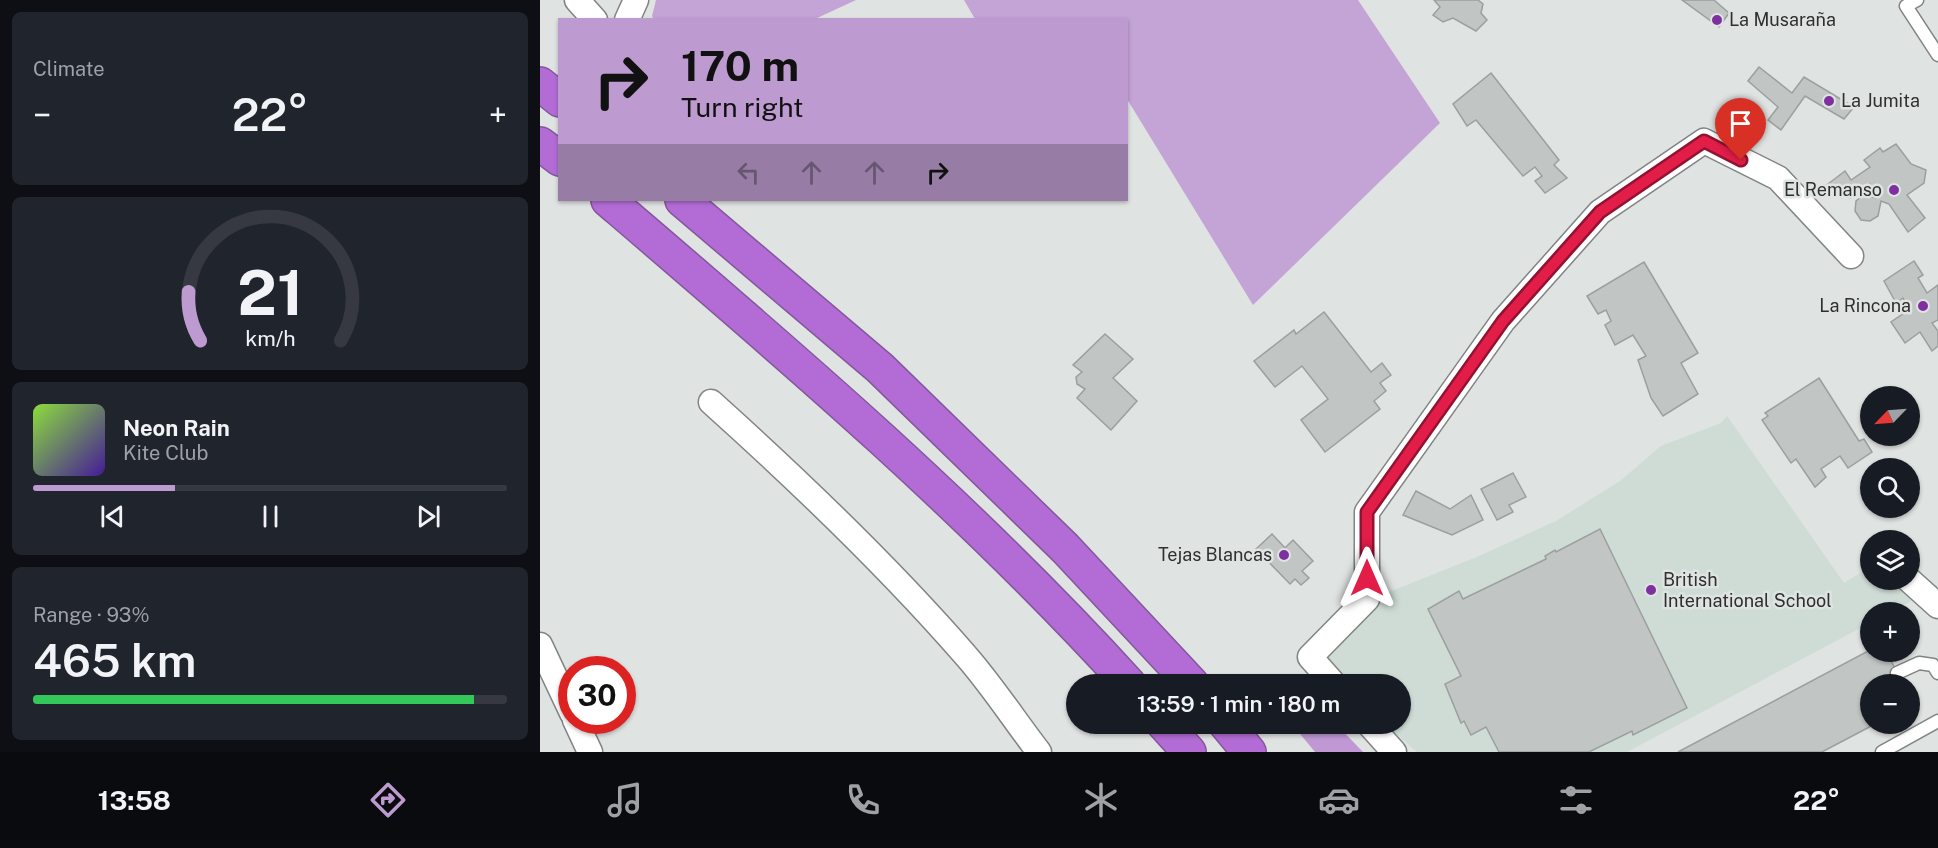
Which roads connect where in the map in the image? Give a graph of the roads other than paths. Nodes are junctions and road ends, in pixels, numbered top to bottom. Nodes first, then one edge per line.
1 (577, 0) edge
2 (636, 0) edge
3 (1917, 0) edge
4 (593, 18) edge
5 (628, 18) edge
6 (1938, 55) edge
7 (540, 84) edge
8 (558, 98) edge
9 (540, 144) edge
10 (558, 158) edge
11 (609, 201) edge
12 (683, 201) edge
13 (1851, 256) dead end
14 (711, 402) dead end
15 (1920, 590) edge
16 (1938, 606) edge
17 (540, 645) edge
18 (1897, 673) dead end
19 (1938, 673) edge
20 (1120, 674) edge
21 (1183, 674) edge
22 (1325, 674) edge
23 (558, 683) edge
24 (1938, 721) edge
25 (582, 734) edge
26 (1173, 734) edge
27 (1234, 734) edge
28 (1378, 734) edge
29 (590, 752) edge
30 (1039, 752) edge
31 (1189, 752) edge
32 (1250, 752) edge
33 (1394, 752) edge
34 (1882, 752) edge

1 - 4 street
2 - 5 street
3 - 6 lane
7 - 8 highway
9 - 10 highway
11 - 20 highway
12 - 21 highway
13 - 22 street
14 - 30 street
15 - 16 street
17 - 23 street
18 - 19 lane
24 - 34 lane
25 - 29 street
26 - 31 highway
27 - 32 highway
28 - 33 street

